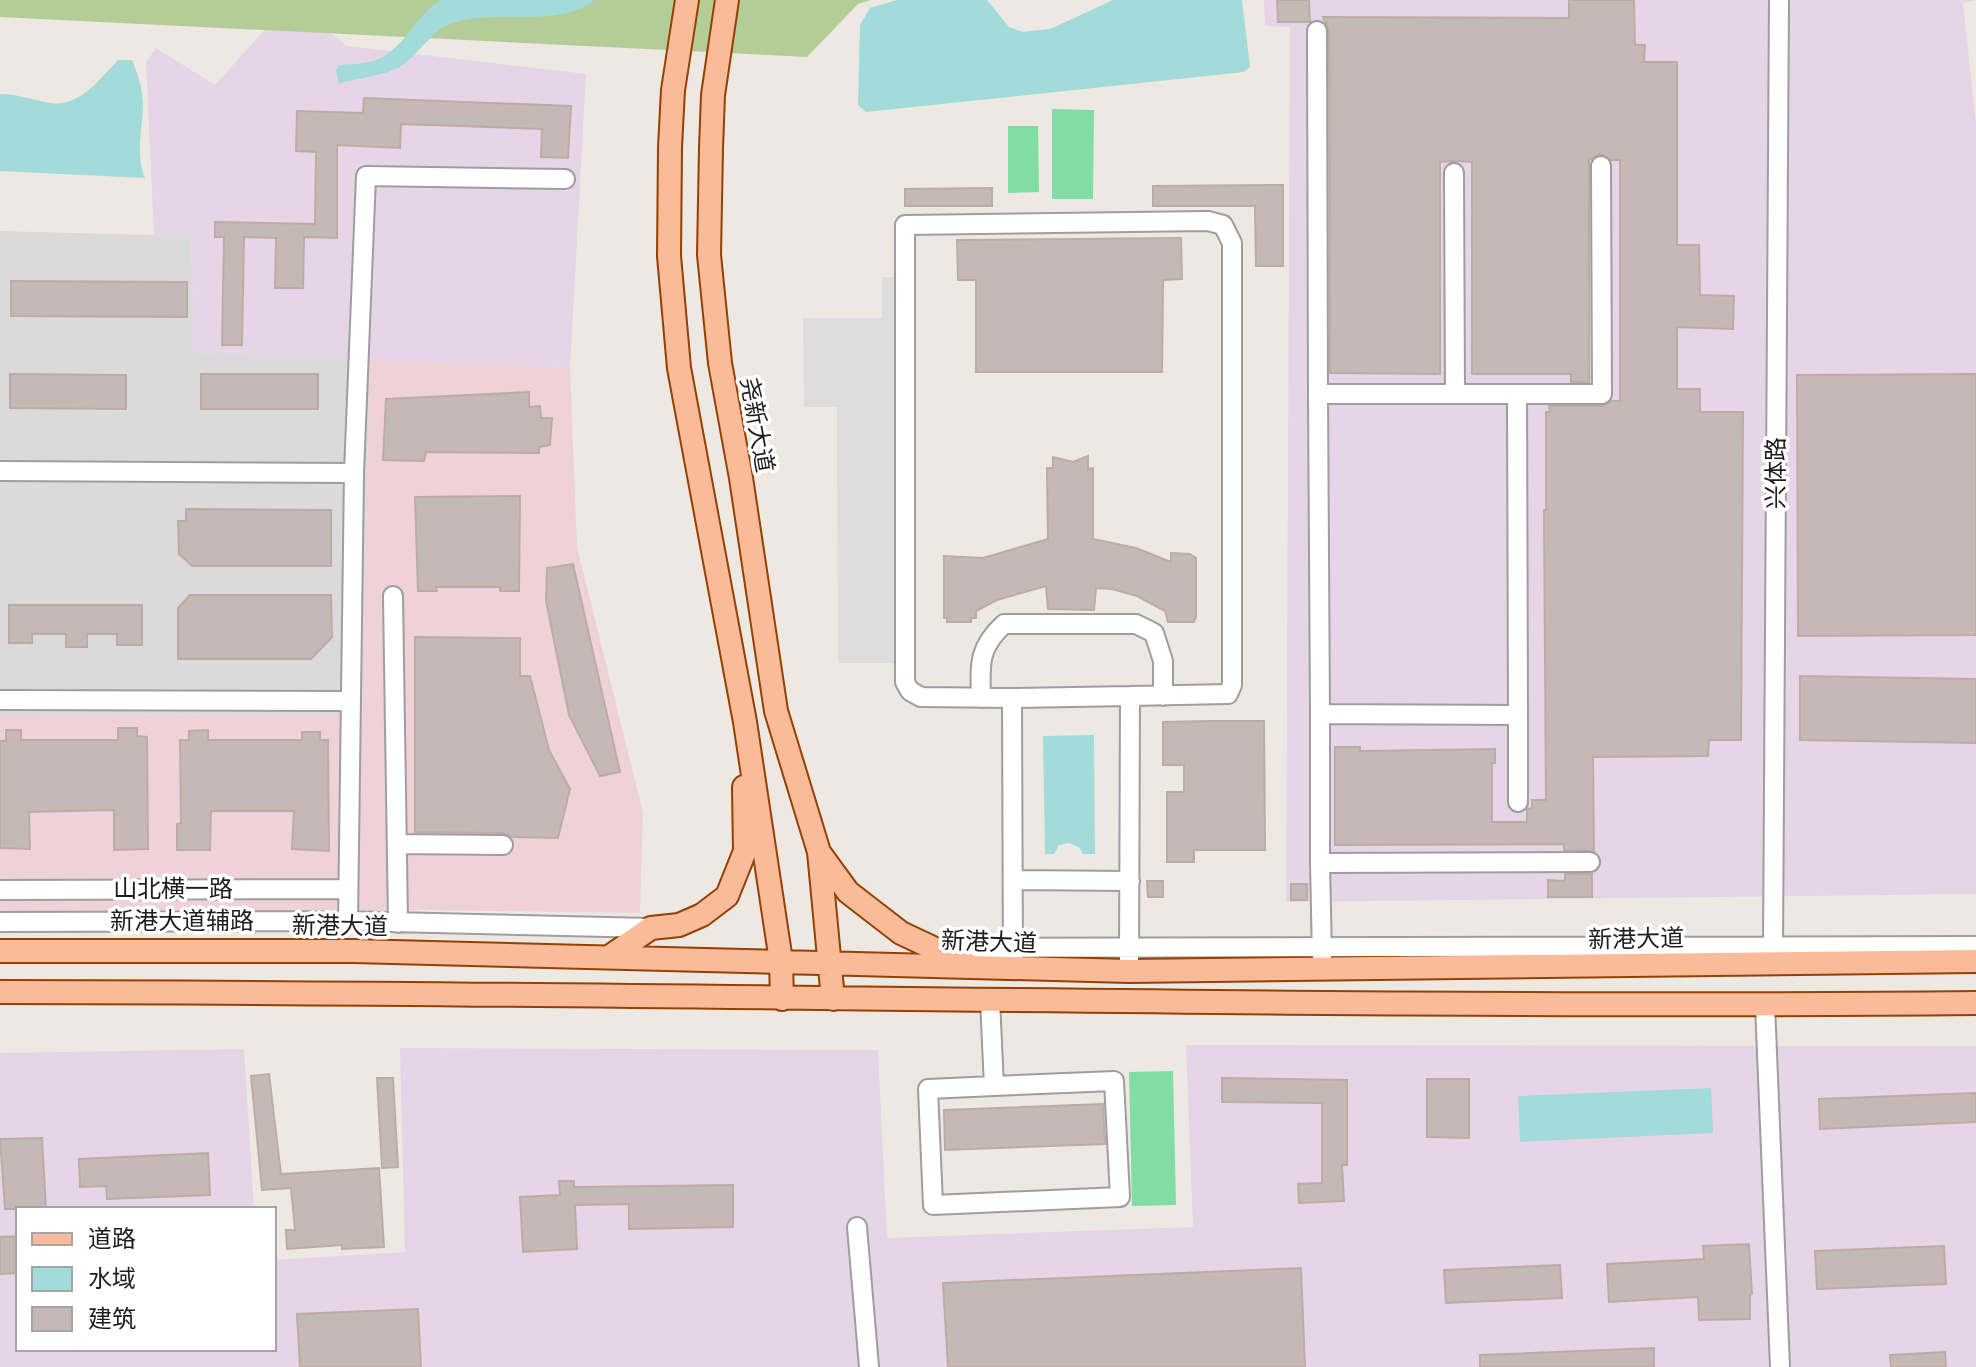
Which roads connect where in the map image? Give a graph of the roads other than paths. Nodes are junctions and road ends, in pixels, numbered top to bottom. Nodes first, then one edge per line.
1 (687, 0) edge
2 (727, 0) edge
3 (1779, 0) edge
4 (1317, 31) dead end
5 (1601, 166) dead end
6 (1454, 173) dead end
7 (565, 179) dead end
8 (1318, 394) junction
9 (1455, 394) junction
10 (1517, 394) junction
11 (0, 471) edge
12 (354, 473) junction
13 (393, 596) dead end
14 (1130, 696) junction
15 (1163, 696) junction
16 (981, 698) junction
17 (1012, 698) junction
18 (0, 700) edge
19 (351, 701) junction
20 (1320, 714) junction
21 (1518, 715) junction
22 (745, 722) junction
23 (1518, 802) dead end
24 (397, 844) junction
25 (503, 845) dead end
26 (819, 852) junction
27 (1590, 862) dead end
28 (1320, 863) junction
29 (1014, 880) junction
30 (1130, 881) junction
31 (346, 889) junction
32 (0, 890) edge
33 (348, 921) junction
34 (0, 922) edge
35 (398, 923) junction
36 (651, 928) junction
37 (1976, 946) edge
38 (1773, 947) junction
39 (935, 948) junction
40 (1129, 948) junction
41 (0, 951) edge
42 (609, 957) junction
43 (1322, 958) junction
44 (1013, 959) junction
45 (781, 961) junction
46 (1976, 961) edge
47 (831, 963) junction
48 (975, 967) junction
49 (1129, 971) junction
50 (0, 992) edge
51 (782, 999) junction
52 (833, 999) junction
53 (990, 1000) junction
54 (1976, 1003) edge
55 (1765, 1005) junction
56 (994, 1086) junction
57 (857, 1227) dead end
58 (869, 1367) edge
59 (1780, 1367) edge

1 - 22 main road
2 - 26 main road, 尧新大道
3 - 38 street, 兴体路
4 - 8 street
5 - 10 street
6 - 9 street
7 - 12 street
8 - 9 street
8 - 20 street
9 - 10 street
10 - 21 street
11 - 12 street
12 - 19 street
13 - 24 street
14 - 15 street
14 - 17 street
14 - 30 street
15 - 16 street
15 - 16 street
16 - 17 street
17 - 29 street
18 - 19 street
19 - 31 street
20 - 21 street
20 - 28 street
21 - 23 street
22 - 36 main road
22 - 45 main road
24 - 25 street
24 - 35 street
26 - 39 main road, 尧新大道
26 - 47 main road, 尧新大道
27 - 28 street
28 - 43 street
29 - 30 street
29 - 44 street
30 - 40 street
31 - 32 street, 山北横一路
31 - 33 street
33 - 34 street, 新港大道辅路
33 - 35 street, 新港大道辅路
35 - 36 street, 新港大道辅路
36 - 42 main road
37 - 38 street
38 - 43 street
39 - 44 street
39 - 48 main road, 尧新大道
40 - 43 street
40 - 44 street
40 - 49 street
41 - 42 main road, 新港大道
42 - 45 main road, 新港大道
43 - 46 main road, 新港大道
43 - 49 main road, 新港大道
44 - 48 main road, 新港大道
44 - 49 main road, 新港大道
45 - 47 main road, 新港大道
45 - 51 main road
47 - 48 main road, 新港大道
47 - 52 main road, 尧新大道
50 - 51 main road
51 - 52 main road
52 - 53 main road
53 - 55 main road
53 - 56 street
54 - 55 main road
55 - 59 street
56 - 56 street
57 - 58 street

